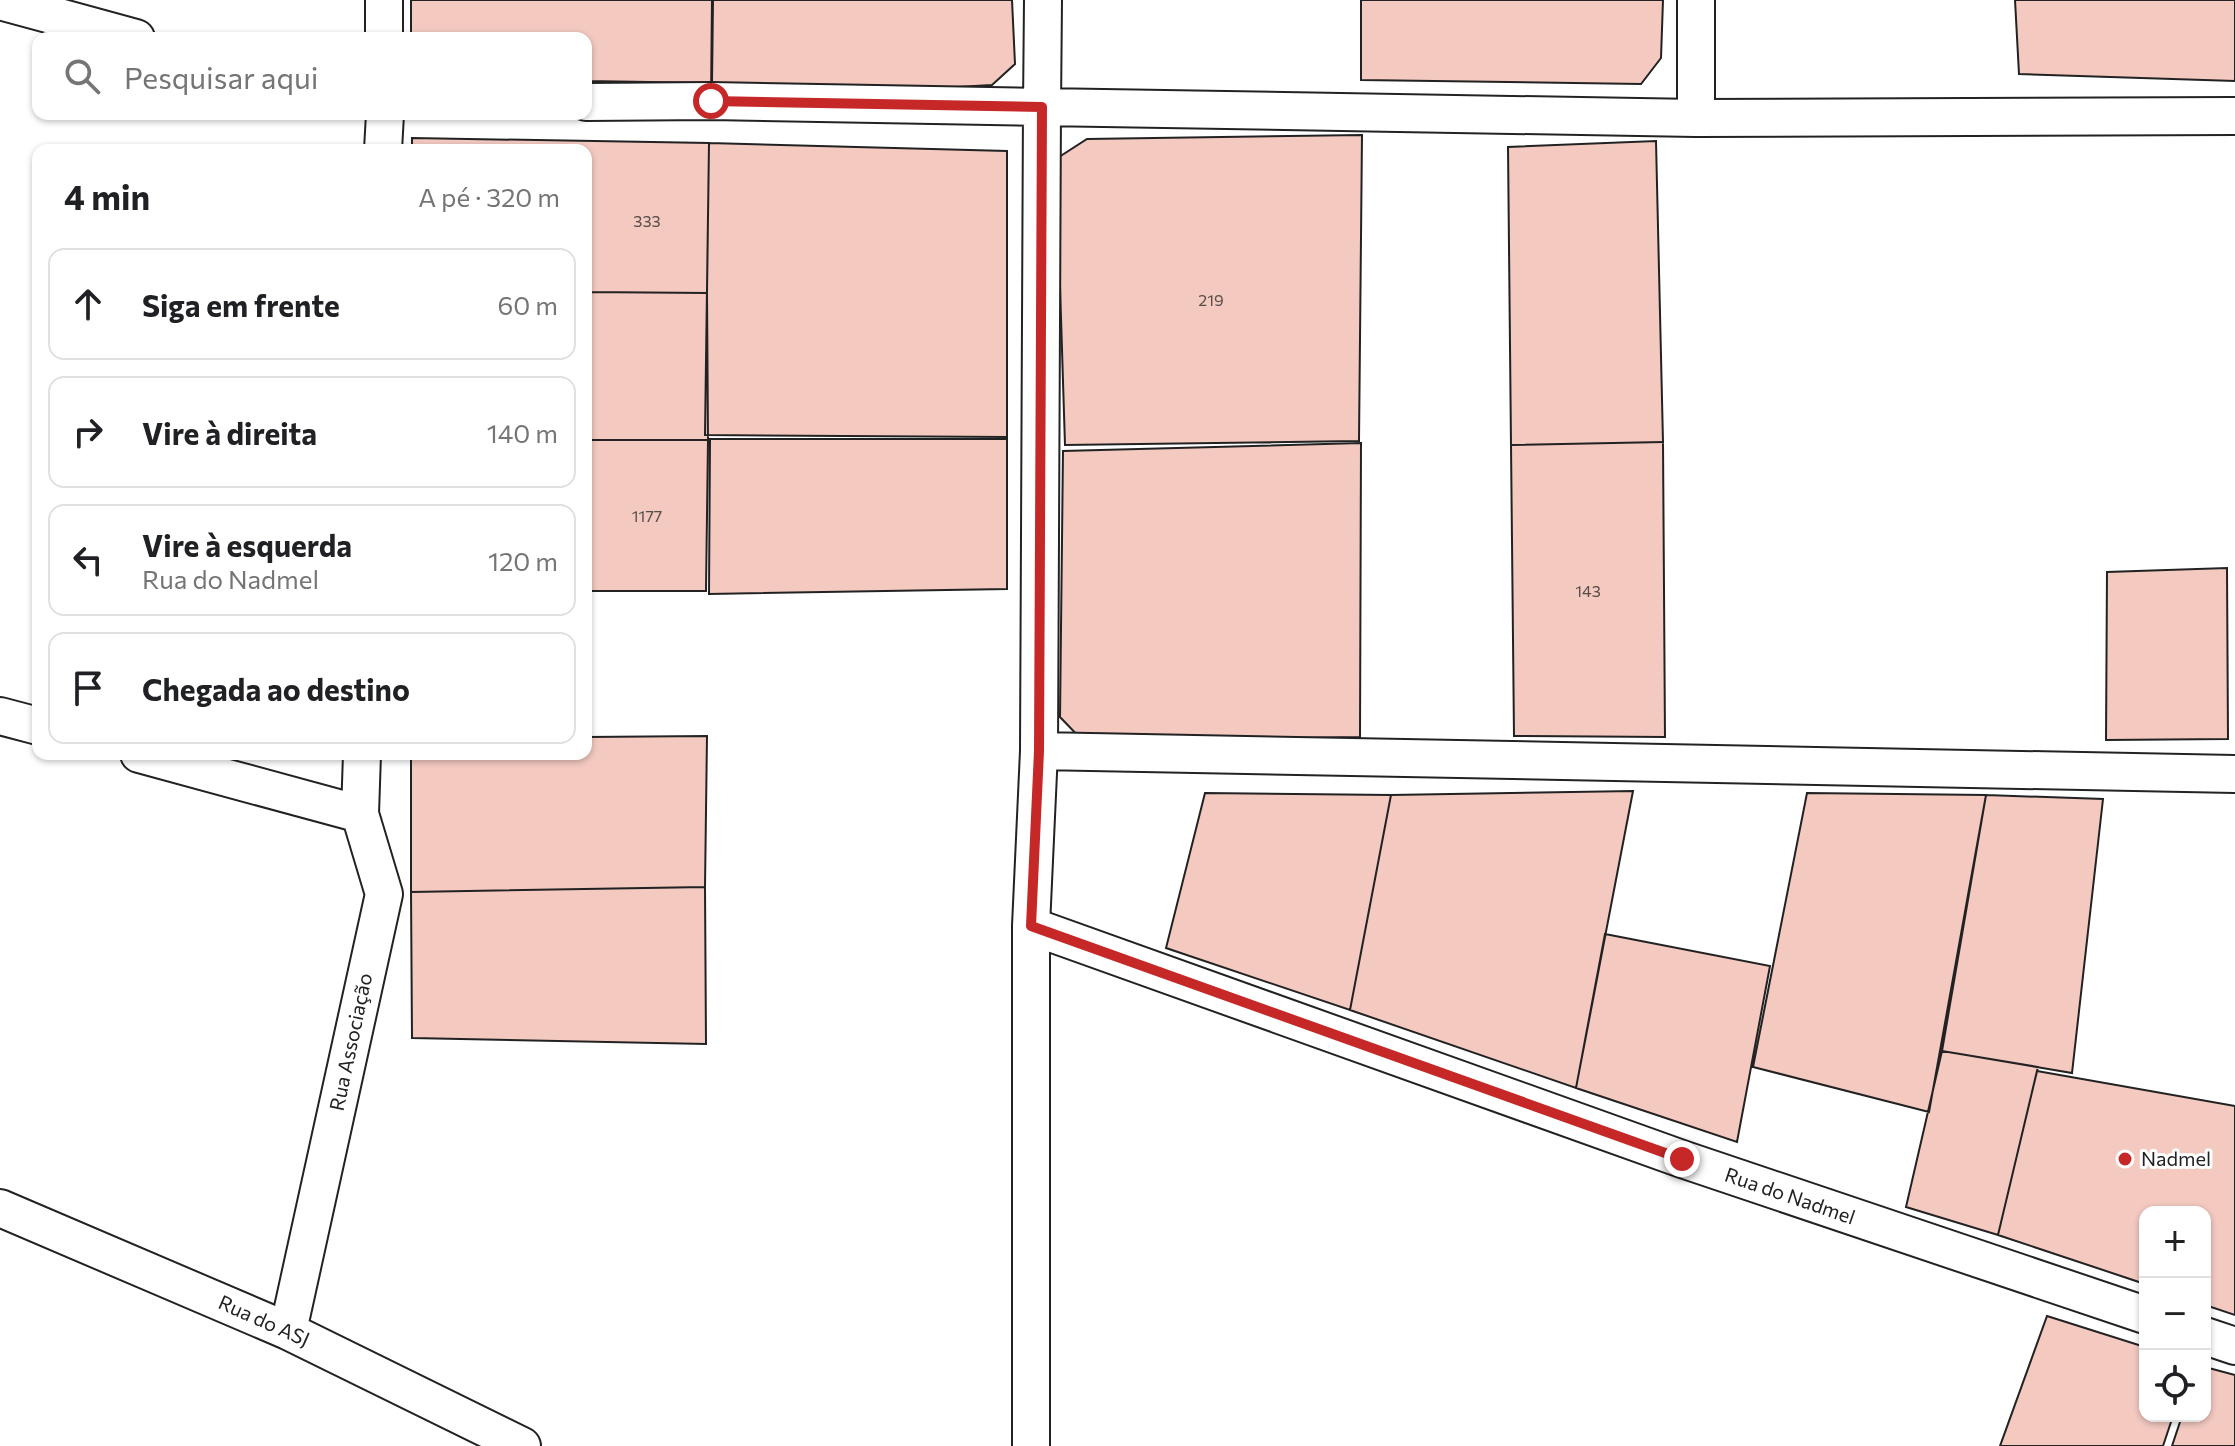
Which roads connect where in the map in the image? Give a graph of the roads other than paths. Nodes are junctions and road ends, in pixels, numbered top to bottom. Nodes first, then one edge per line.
1 (384, 0) edge
2 (1043, 0) edge
3 (1696, 0) edge
4 (0, 1) edge
5 (114, 32) edge
6 (384, 32) edge
7 (592, 102) edge
8 (1042, 107) junction
9 (2235, 116) edge
10 (1696, 118) junction
11 (385, 120) edge
12 (383, 144) edge
13 (0, 716) edge
14 (32, 724) edge
15 (1039, 751) junction
16 (161, 760) edge
17 (362, 760) edge
18 (2235, 774) edge
19 (360, 814) junction
20 (1031, 926) junction
21 (0, 1208) edge
22 (2139, 1313) edge
23 (288, 1331) junction
24 (2211, 1338) edge
25 (2235, 1346) edge
26 (522, 1446) edge
27 (1031, 1446) edge

1 - 6 street
2 - 8 street
3 - 10 street
4 - 5 street
7 - 8 street
8 - 10 street
8 - 15 street
9 - 10 street
11 - 12 street
13 - 14 street
15 - 18 street
15 - 20 street
16 - 19 street
17 - 19 street, Rua Associação
19 - 23 street, Rua Associação
20 - 22 street, Rua do Nadmel
20 - 27 street
21 - 23 street, Rua do ASJ
23 - 26 street, Rua do ASJ
24 - 25 street

